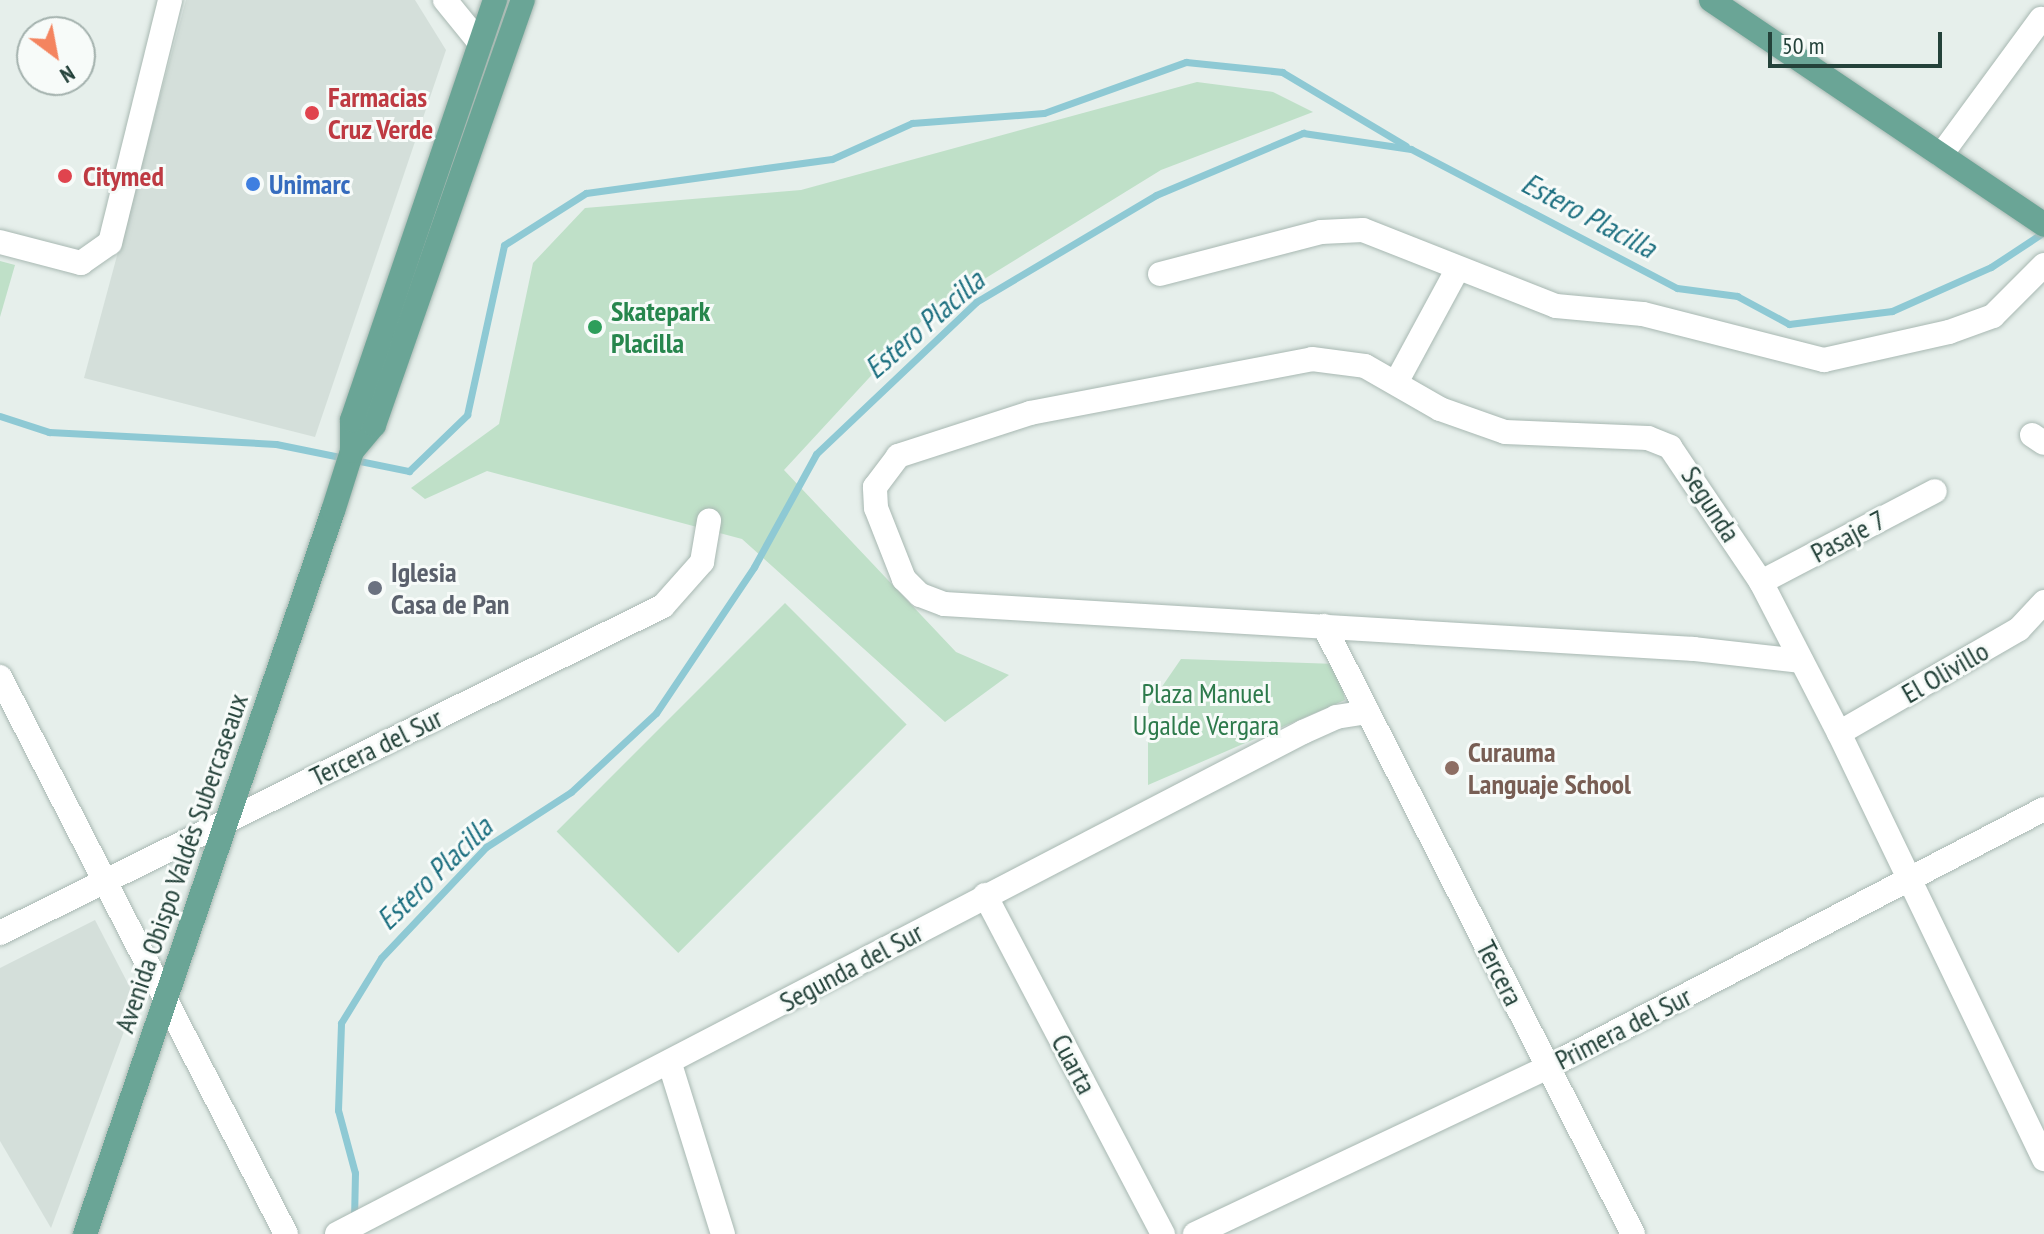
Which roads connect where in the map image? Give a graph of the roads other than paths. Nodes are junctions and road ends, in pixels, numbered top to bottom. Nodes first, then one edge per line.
1 (170, 0) edge
2 (445, 0) edge
3 (495, 0) edge
4 (523, 0) edge
5 (1712, 0) edge
6 (2038, 13) edge
7 (480, 43) junction
8 (1941, 155) junction
9 (2044, 225) edge
10 (0, 242) edge
11 (2044, 265) edge
12 (1458, 268) junction
13 (1160, 274) dead end
14 (1397, 381) junction
15 (352, 451) junction
16 (1935, 491) dead end
17 (709, 521) dead end
18 (1761, 582) junction
19 (2044, 602) edge
20 (1324, 626) junction
21 (1801, 661) junction
22 (0, 677) edge
23 (1368, 712) junction
24 (1839, 733) junction
25 (2041, 816) edge
26 (227, 820) junction
27 (1910, 878) junction
28 (104, 881) junction
29 (985, 895) junction
30 (0, 933) edge
31 (165, 1000) junction
32 (670, 1064) junction
33 (1548, 1067) junction
34 (2044, 1159) edge
35 (85, 1234) edge
36 (286, 1234) edge
37 (337, 1234) edge
38 (723, 1234) edge
39 (1163, 1234) edge
40 (1195, 1234) edge
41 (1633, 1234) edge

1 - 10 street
2 - 7 street
3 - 7 main road
4 - 15 main road
5 - 8 main road
6 - 8 street
7 - 15 main road
8 - 9 main road
11 - 12 street
12 - 13 street
12 - 14 street
14 - 18 street, Segunda
14 - 20 street, Segunda
15 - 26 main road, Avenida Obispo Valdés Subercaseaux
16 - 18 street, Pasaje 7
17 - 26 street, Tercera del Sur
18 - 21 street, Segunda
19 - 24 street, El Olivillo
20 - 21 street, Segunda
20 - 23 street, Tercera
21 - 24 street, Segunda
22 - 28 street
23 - 29 street, Segunda del Sur
23 - 33 street, Tercera
24 - 27 street, Segunda
25 - 27 street, Primera del Sur
26 - 28 street, Tercera del Sur
26 - 31 main road, Avenida Obispo Valdés Subercaseaux
27 - 33 street, Primera del Sur
27 - 34 street, Segunda
28 - 30 street, Tercera del Sur
28 - 31 street
29 - 32 street, Segunda del Sur
29 - 39 street, Cuarta
31 - 35 main road, Avenida Obispo Valdés Subercaseaux
31 - 36 street
32 - 37 street, Segunda del Sur
32 - 38 street
33 - 40 street, Primera del Sur
33 - 41 street, Tercera

